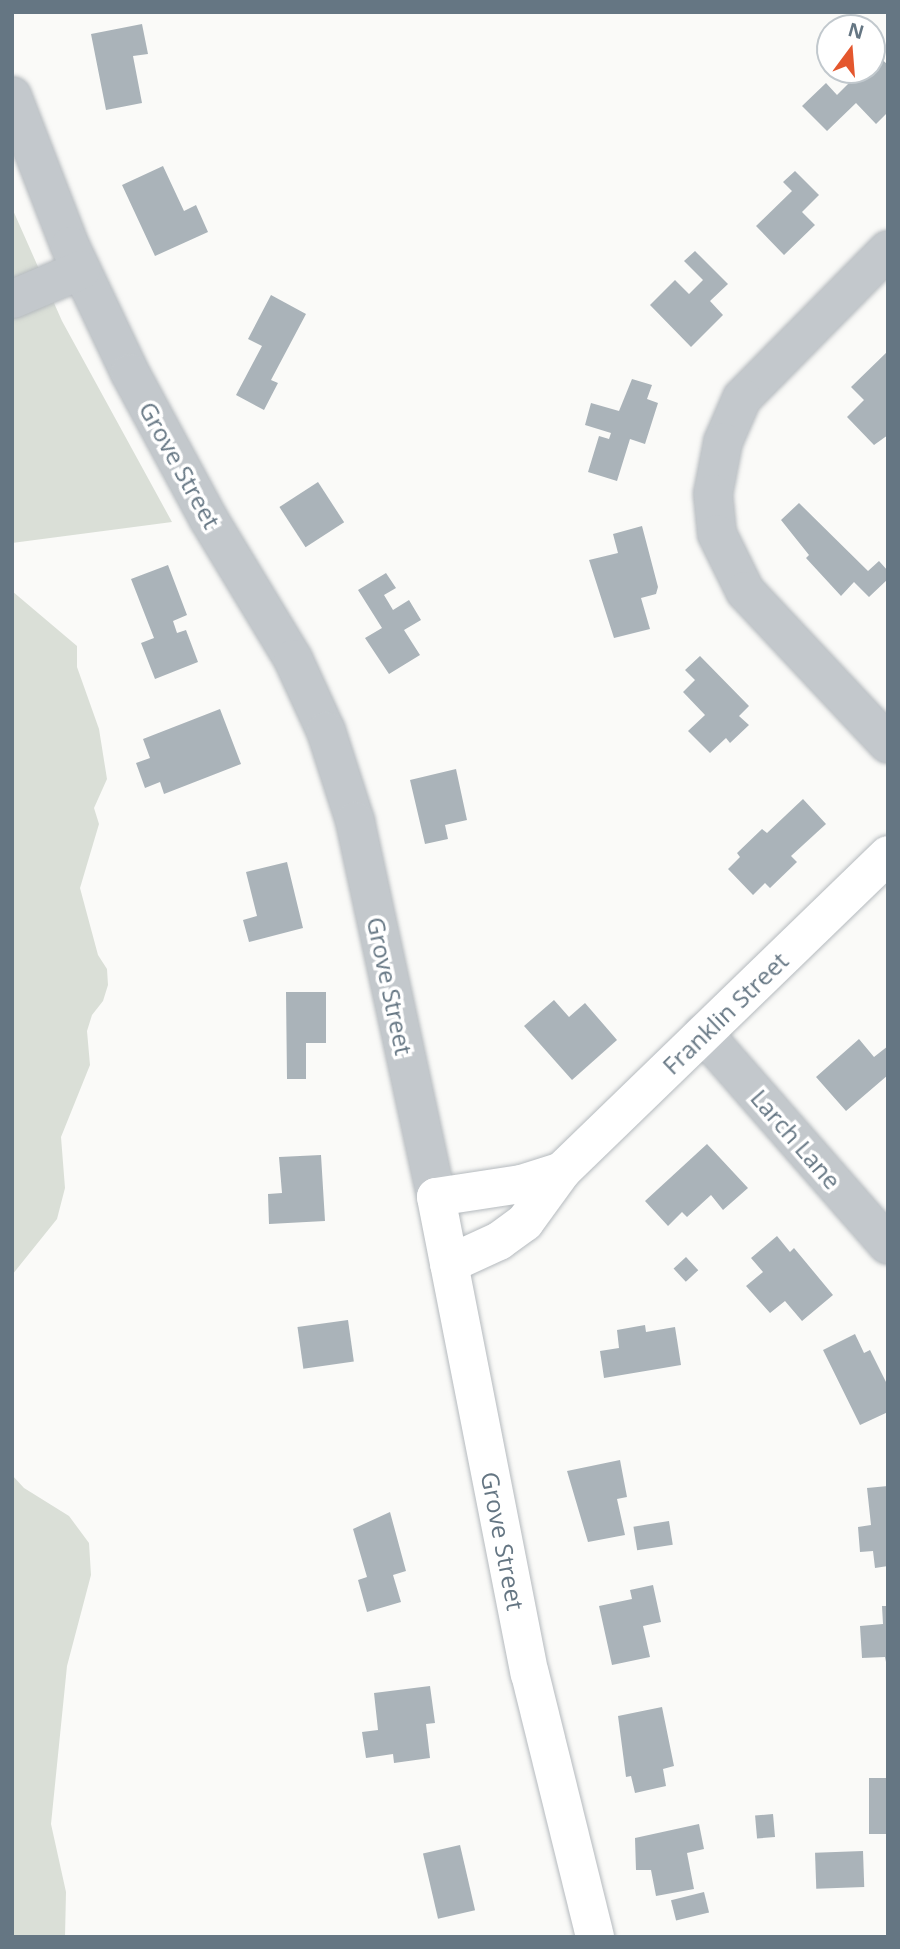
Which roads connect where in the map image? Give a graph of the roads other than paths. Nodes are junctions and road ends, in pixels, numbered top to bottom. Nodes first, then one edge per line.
1 (12, 96) edge
2 (888, 250) edge
3 (81, 270) junction
4 (13, 299) edge
5 (888, 744) edge
6 (888, 855) edge
7 (704, 1033) junction
8 (562, 1171) junction
9 (436, 1197) junction
10 (888, 1245) edge
11 (449, 1264) junction
12 (594, 1937) edge

1 - 3 street, Grove Street
2 - 5 street
3 - 4 street
3 - 9 street, Grove Street
6 - 7 main road, Franklin Street
7 - 8 main road, Franklin Street
7 - 10 street, Larch Lane
8 - 9 main road, Franklin Street
8 - 11 main road, Franklin Street
9 - 11 main road, Grove Street
11 - 12 main road, Grove Street

